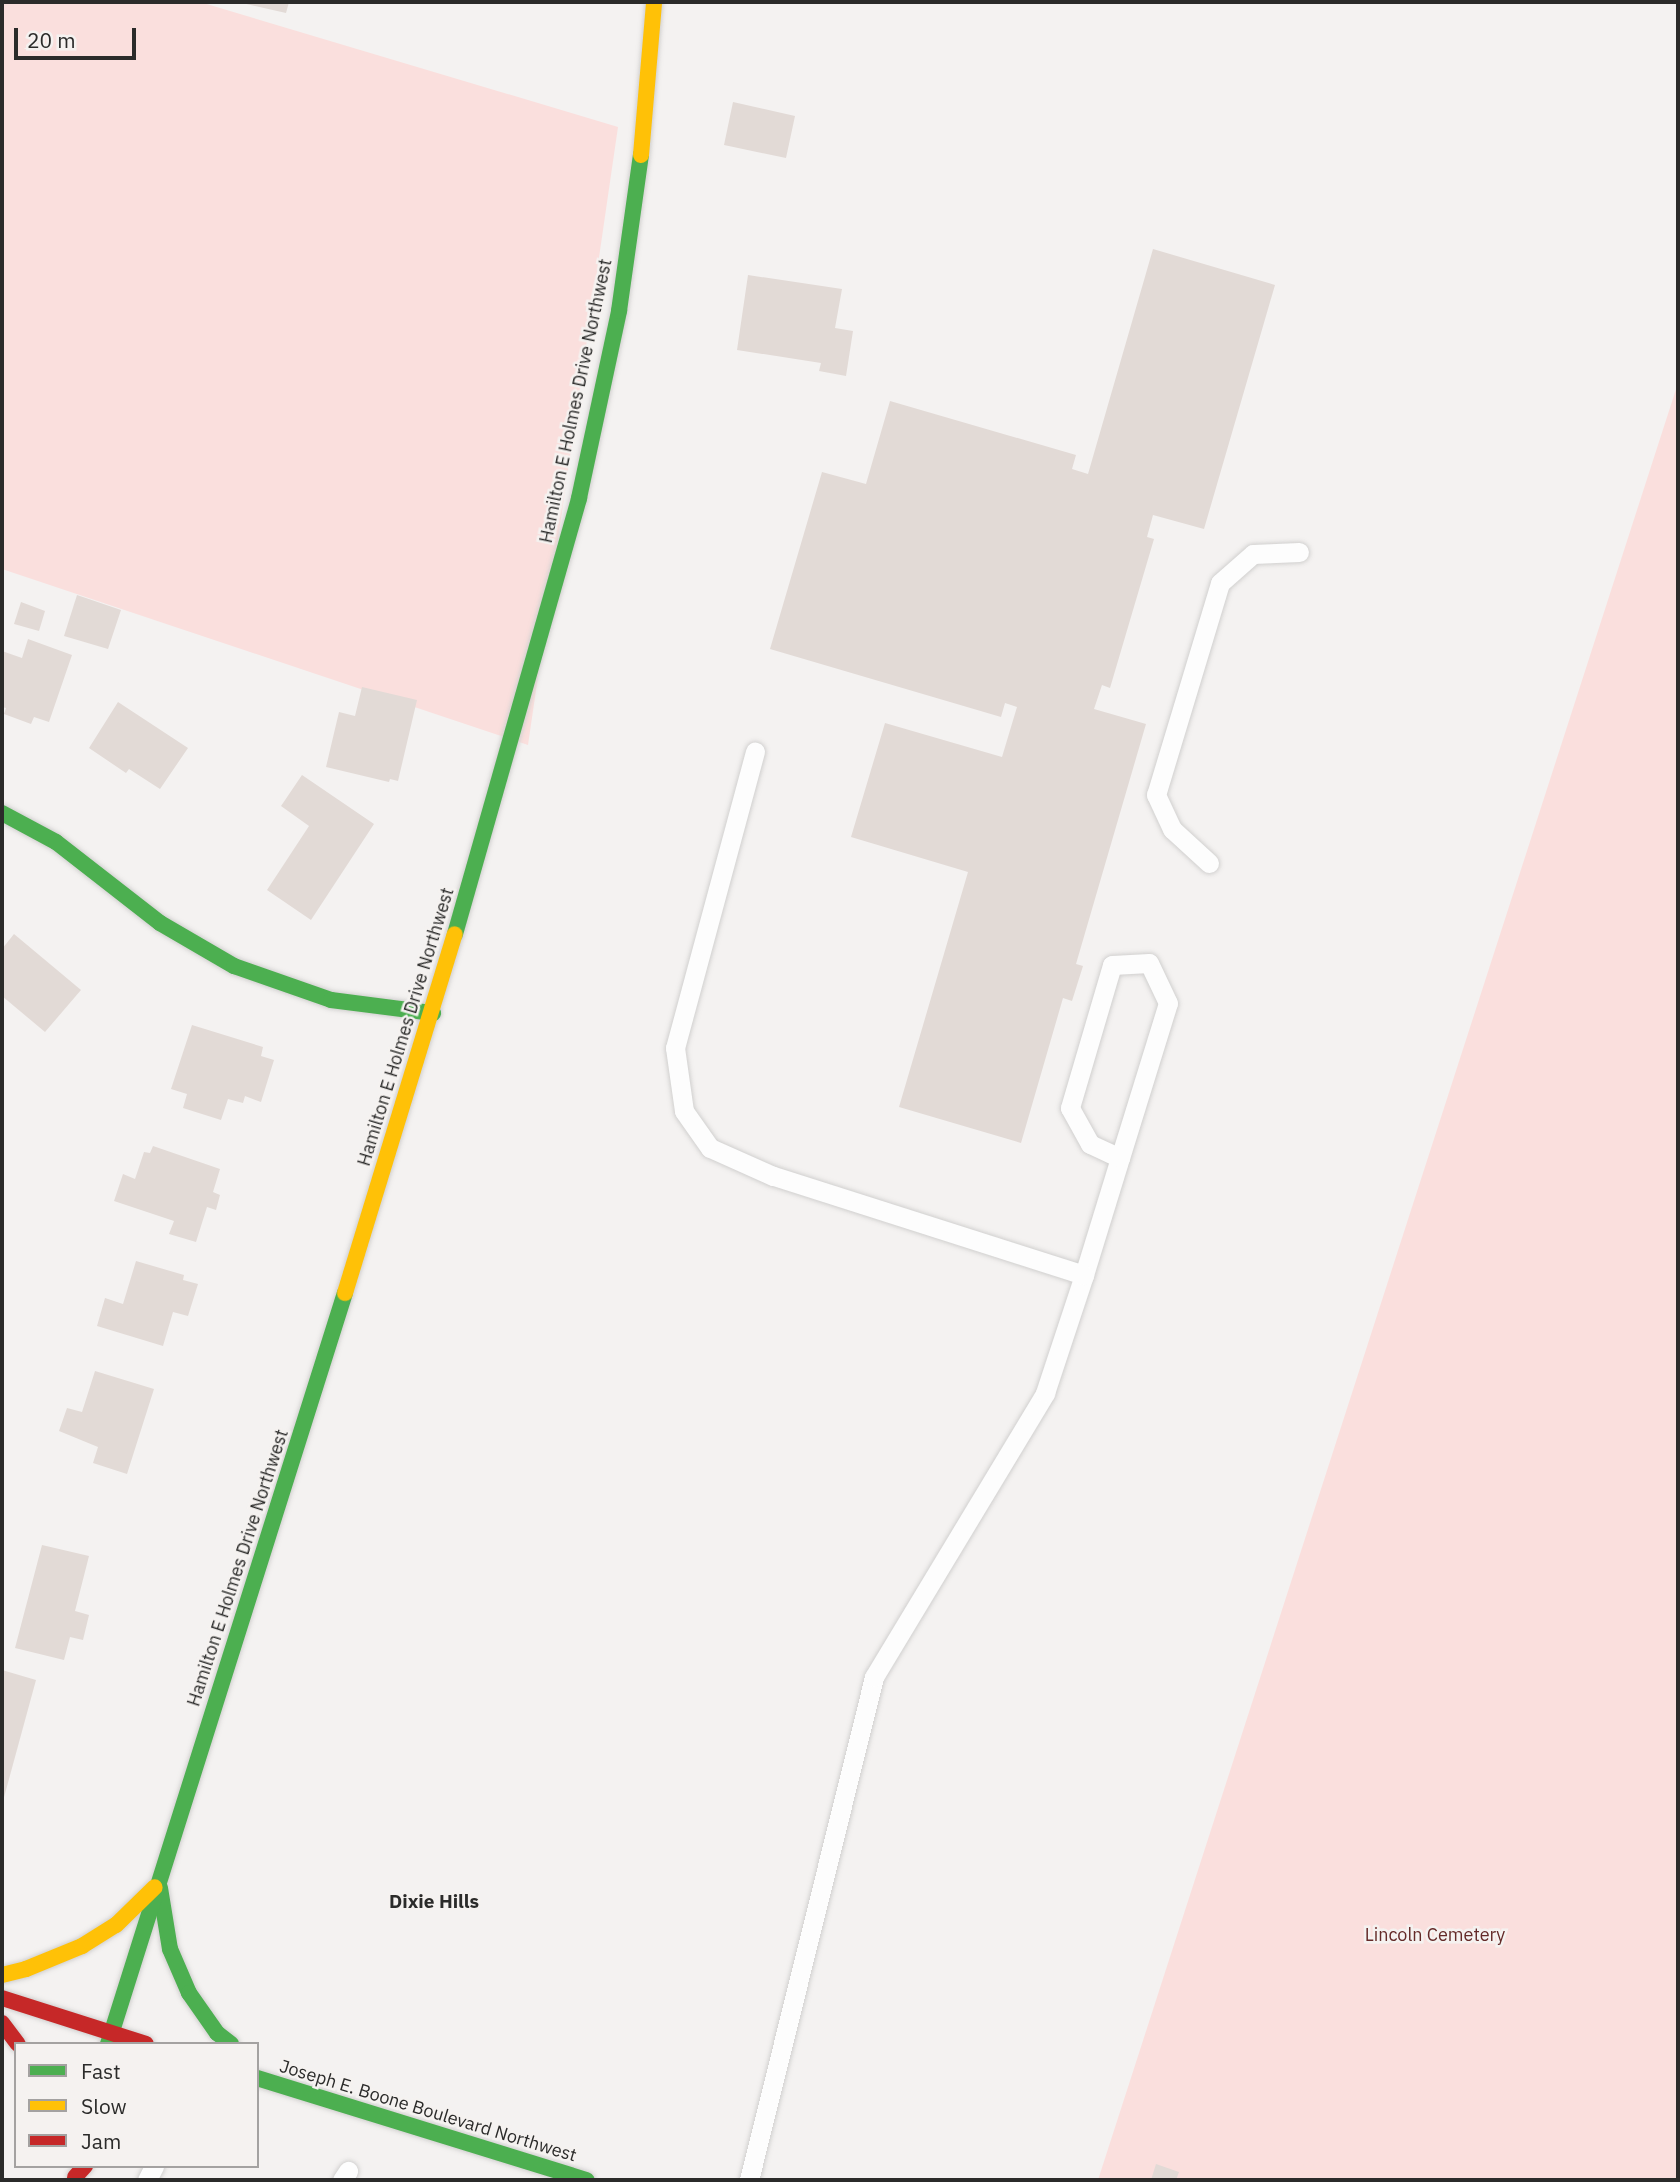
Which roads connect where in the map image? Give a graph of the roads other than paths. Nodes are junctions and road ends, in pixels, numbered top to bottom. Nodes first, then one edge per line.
1 (654, 2) edge
2 (1299, 552) dead end
3 (755, 752) dead end
4 (2, 813) edge
5 (1209, 863) dead end
6 (433, 1013) junction
7 (1120, 1158) junction
8 (1084, 1275) junction
9 (159, 1883) junction
10 (2, 1975) edge
11 (2, 1998) edge
12 (2, 2024) edge
13 (110, 2038) edge
14 (16, 2042) edge
15 (134, 2042) edge
16 (228, 2042) edge
17 (259, 2066) edge
18 (259, 2079) edge
19 (286, 2087) junction
20 (259, 2089) edge
21 (587, 2180) edge
22 (749, 2180) edge

1 - 6 main road, Hamilton E Holmes Drive Northwest
2 - 5 lane
3 - 8 lane
4 - 6 main road
6 - 9 main road, Hamilton E Holmes Drive Northwest
7 - 7 lane
7 - 8 lane
8 - 22 lane
9 - 10 main road
9 - 13 main road, Hamilton E Holmes Drive Northwest
9 - 16 main road
11 - 13 main road
12 - 14 main road
13 - 15 main road
17 - 19 main road
18 - 19 main road, Joseph E. Boone Boulevard Northwest
19 - 20 main road
19 - 21 main road, Joseph E. Boone Boulevard Northwest

